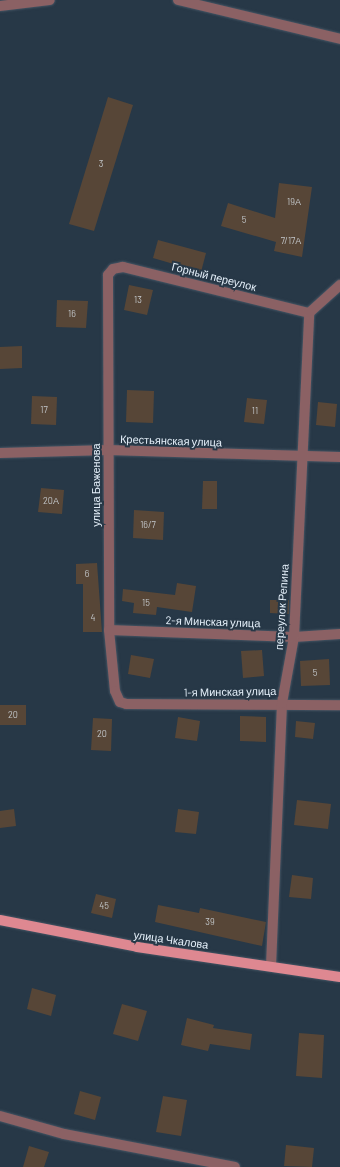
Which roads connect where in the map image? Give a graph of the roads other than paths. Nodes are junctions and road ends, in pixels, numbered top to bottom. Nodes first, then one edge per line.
1 (50, 0) edge
2 (178, 0) edge
3 (0, 6) edge
4 (340, 39) edge
5 (113, 269) joint
6 (340, 286) edge
7 (309, 313) junction
8 (108, 450) junction
9 (0, 453) edge
10 (340, 457) edge
11 (301, 458) junction
12 (109, 630) junction
13 (340, 634) edge
14 (294, 637) junction
15 (120, 702) joint
16 (282, 703) junction
17 (340, 705) edge
18 (0, 920) edge
19 (271, 966) junction
20 (340, 977) edge
21 (0, 1116) edge
22 (235, 1167) edge

1 - 3 street
2 - 4 street
5 - 7 street, Горный переулок
5 - 8 street, улица Баженова
6 - 7 street
7 - 11 street, переулок Репина
8 - 9 street, Крестьянская улица
8 - 11 street, Крестьянская улица
8 - 12 street, улица Баженова
10 - 11 street, Крестьянская улица
11 - 14 street, переулок Репина
12 - 14 street, 2-я Минская улица
12 - 15 street, улица Баженова
13 - 14 street, 2-я Минская улица
14 - 16 street, переулок Репина
15 - 16 street, 1-я Минская улица
16 - 17 street, 1-я Минская улица
16 - 19 street, переулок Репина
18 - 19 main road, улица Чкалова
19 - 20 main road, улица Чкалова
21 - 22 street

